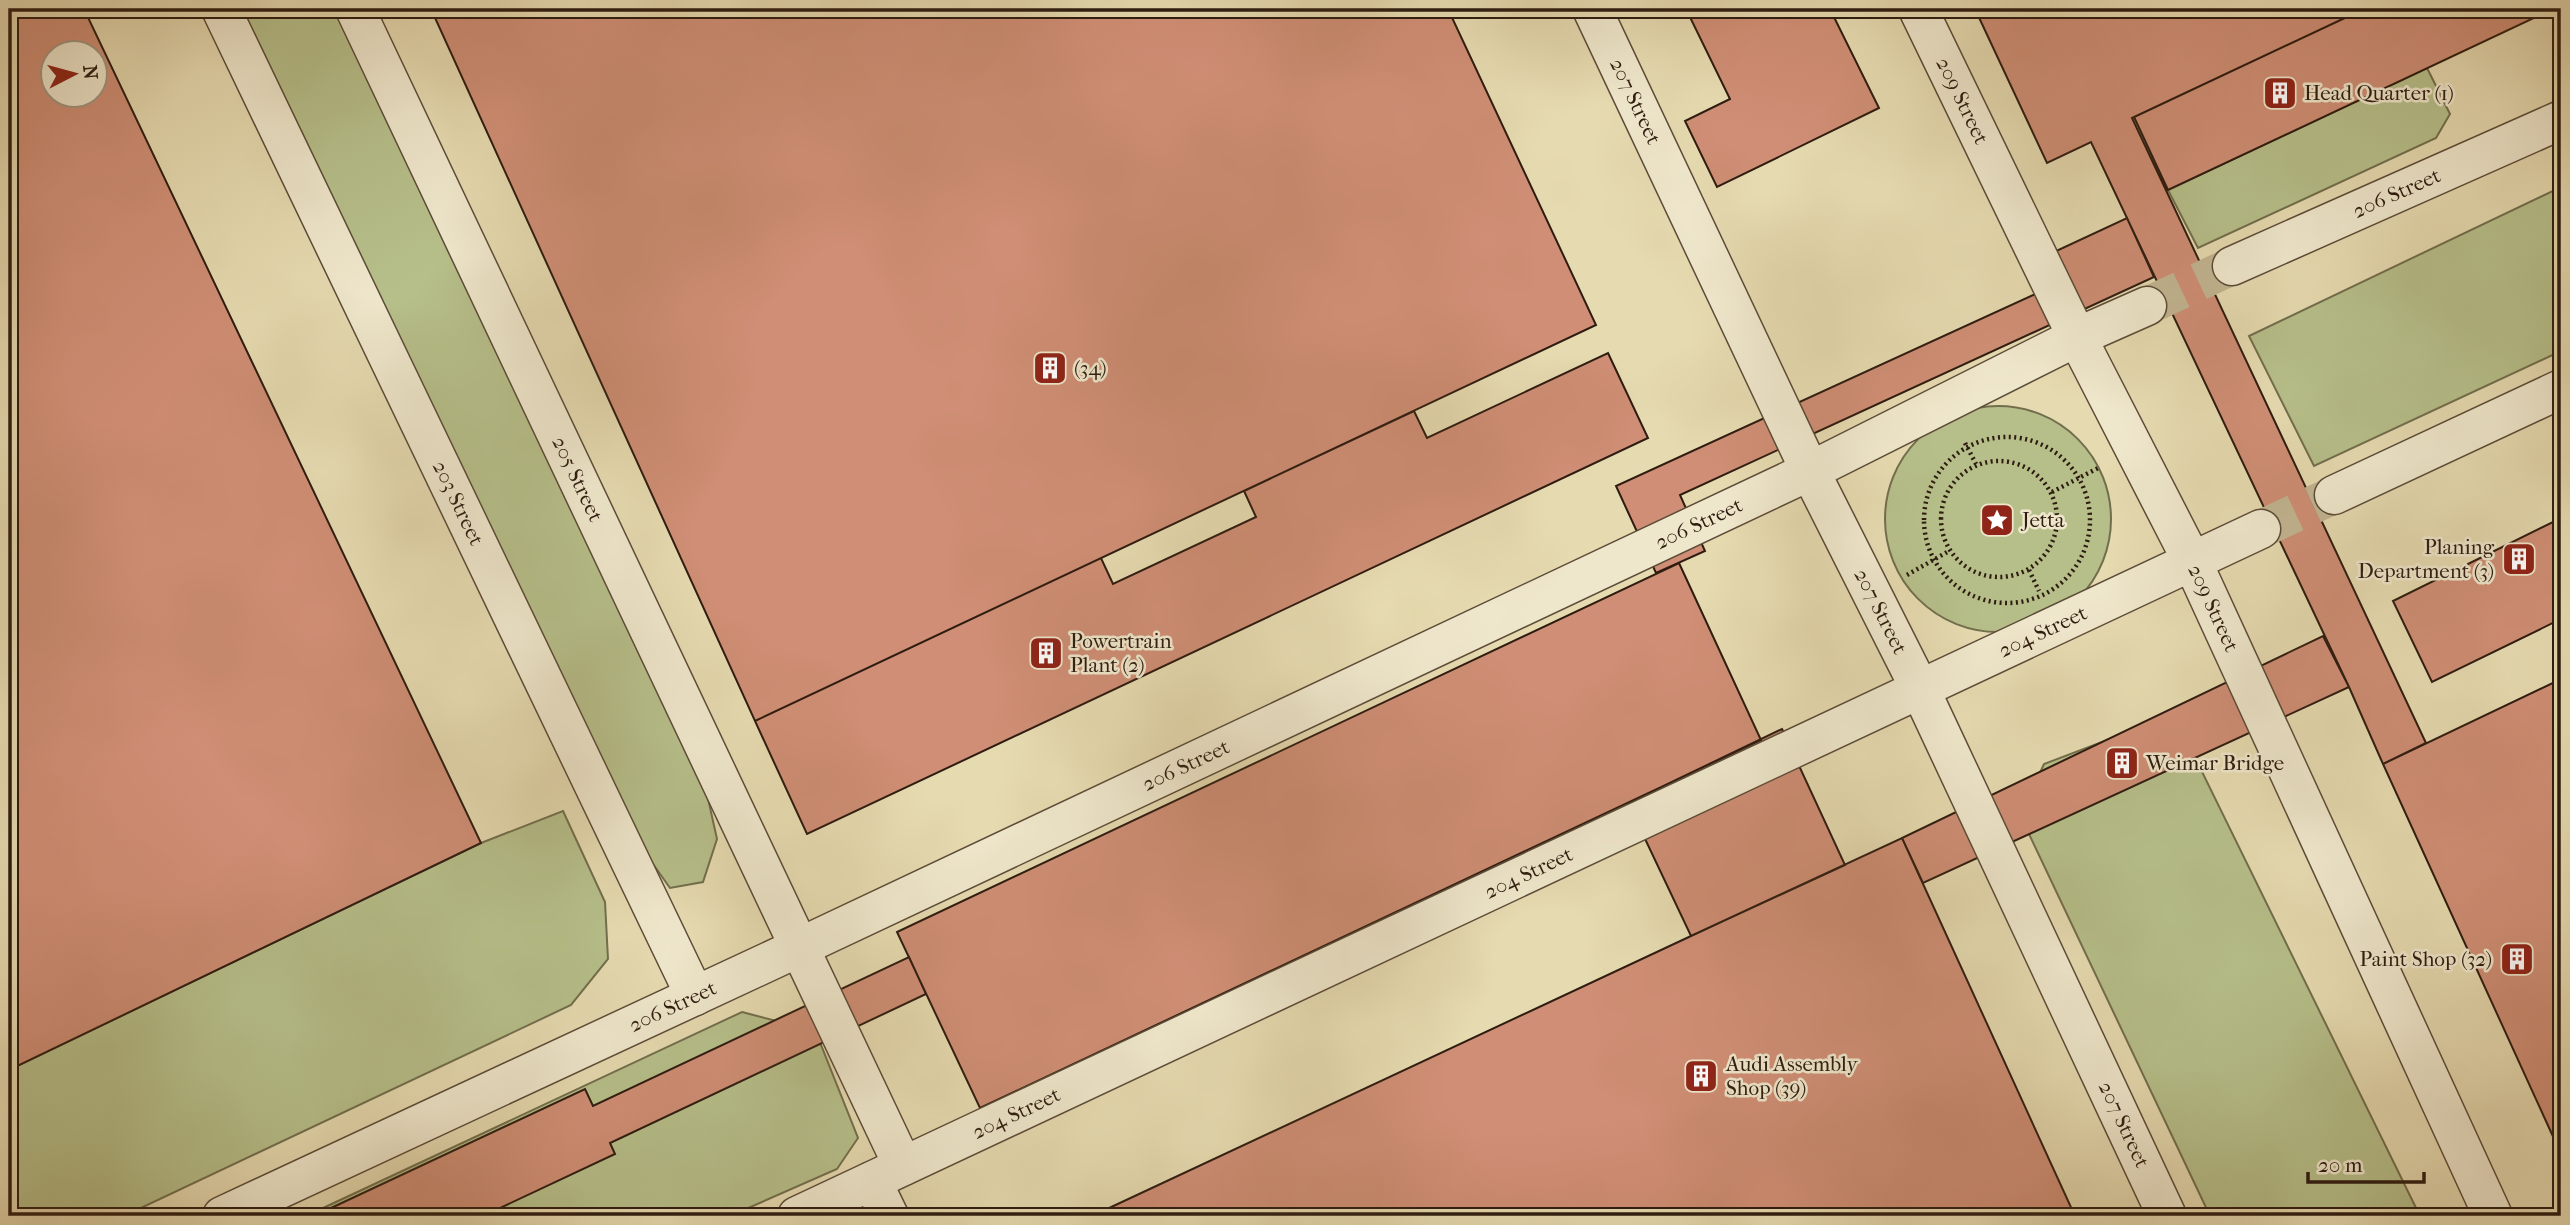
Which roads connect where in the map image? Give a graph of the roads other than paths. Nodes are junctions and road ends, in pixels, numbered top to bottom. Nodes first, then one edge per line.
1 (221, 9) edge
2 (355, 9) edge
3 (1592, 9) edge
4 (1918, 9) edge
5 (2561, 120) edge
6 (2232, 267) tunnel mouth
7 (2147, 306) tunnel mouth
8 (2077, 337) junction
9 (2561, 389) edge
10 (1810, 471) junction
11 (2334, 495) tunnel mouth
12 (2260, 529) tunnel mouth
13 (2192, 561) junction
14 (1920, 689) junction
15 (800, 947) junction
16 (695, 996) junction
17 (888, 1173) junction
18 (222, 1216) edge
19 (797, 1216) edge
20 (889, 1216) edge
21 (2167, 1216) edge
22 (2493, 1216) edge

1 - 16 street, 203 Street
2 - 15 street, 205 Street
3 - 10 street, 207 Street
4 - 8 street, 209 Street
5 - 6 street, 206 Street
7 - 8 street, 206 Street
8 - 10 street, 206 Street
8 - 13 street, 209 Street
9 - 11 street
10 - 14 street, 207 Street
10 - 15 street, 206 Street
12 - 13 street, 204 Street
13 - 14 street, 204 Street
13 - 22 street, 209 Street
14 - 17 street, 204 Street
14 - 21 street, 207 Street
15 - 16 street, 206 Street
15 - 17 street, 205 Street
16 - 18 street, 206 Street
17 - 19 street, 204 Street
17 - 20 street, 205 Street

